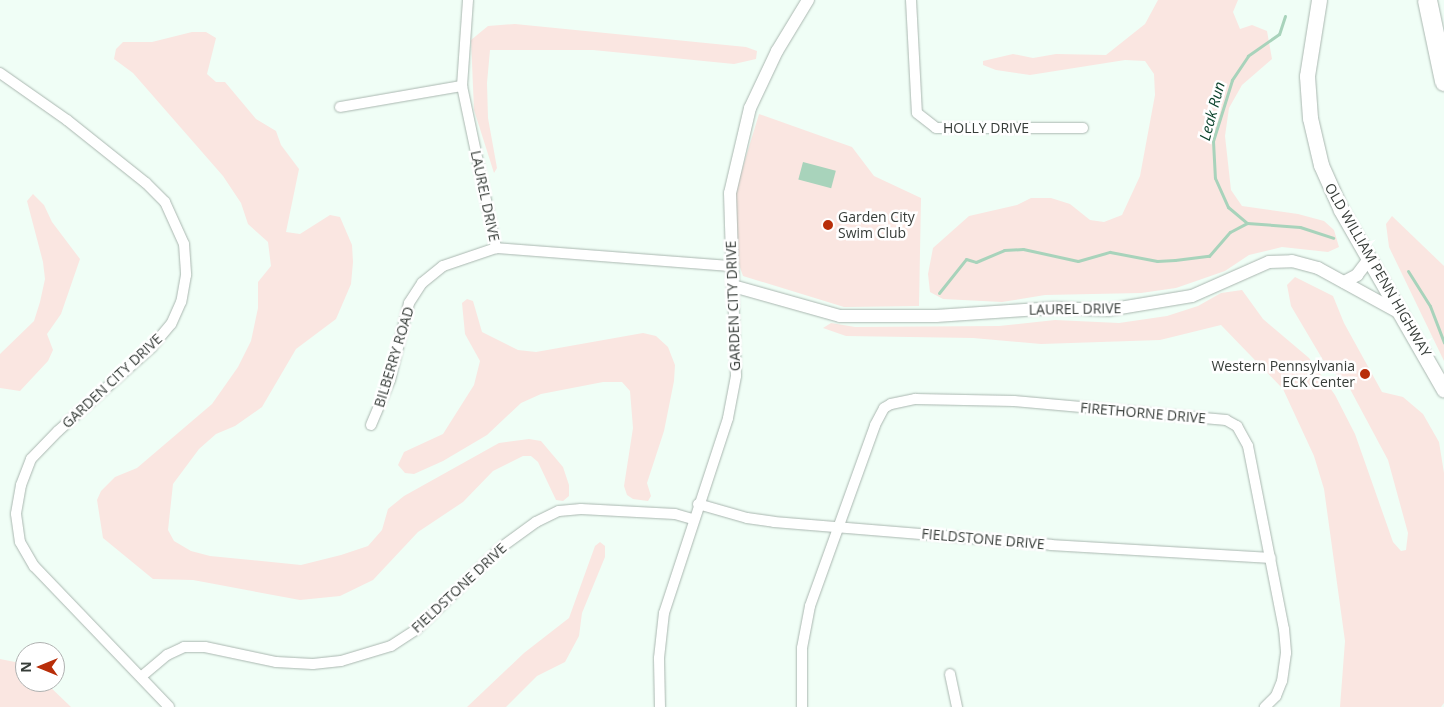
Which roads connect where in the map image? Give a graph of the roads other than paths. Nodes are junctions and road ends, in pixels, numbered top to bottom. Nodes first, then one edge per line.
1 (468, 0) edge
2 (808, 0) edge
3 (912, 0) edge
4 (1318, 0) edge
5 (1427, 0) edge
6 (0, 73) edge
7 (1444, 81) edge
8 (462, 86) junction
9 (340, 108) dead end
10 (1083, 128) dead end
11 (496, 248) junction
12 (1369, 259) junction
13 (731, 266) junction
14 (1344, 282) junction
15 (733, 286) junction
16 (1400, 313) junction
17 (1444, 390) edge
18 (371, 425) dead end
19 (698, 504) junction
20 (693, 519) junction
21 (838, 528) junction
22 (1271, 558) junction
23 (950, 674) dead end
24 (142, 676) junction
25 (169, 707) edge
26 (660, 707) edge
27 (802, 707) edge
28 (957, 707) edge
29 (1265, 707) edge

1 - 8 street, LAUREL DRIVE
2 - 13 street, GARDEN CITY DRIVE
3 - 10 street, HOLLY DRIVE
4 - 12 main road, OLD WILLIAM PENN HIGHWAY
5 - 7 highway
6 - 24 street, GARDEN CITY DRIVE
8 - 9 street
8 - 11 street, LAUREL DRIVE
11 - 13 street, LAUREL DRIVE
11 - 18 street, BILBERRY ROAD
12 - 14 street
12 - 16 main road, OLD WILLIAM PENN HIGHWAY
13 - 15 street, GARDEN CITY DRIVE
14 - 15 street, LAUREL DRIVE
14 - 16 street, LAUREL DRIVE
15 - 19 street, GARDEN CITY DRIVE
16 - 17 main road, OLD WILLIAM PENN HIGHWAY
19 - 20 street, GARDEN CITY DRIVE
19 - 21 street, FIELDSTONE DRIVE
20 - 24 street, FIELDSTONE DRIVE
20 - 26 street, GARDEN CITY DRIVE
21 - 22 street, FIELDSTONE DRIVE
21 - 22 street, FIRETHORNE DRIVE
21 - 27 street
22 - 29 street, FIRETHORNE DRIVE
23 - 28 street
24 - 25 street, GARDEN CITY DRIVE

